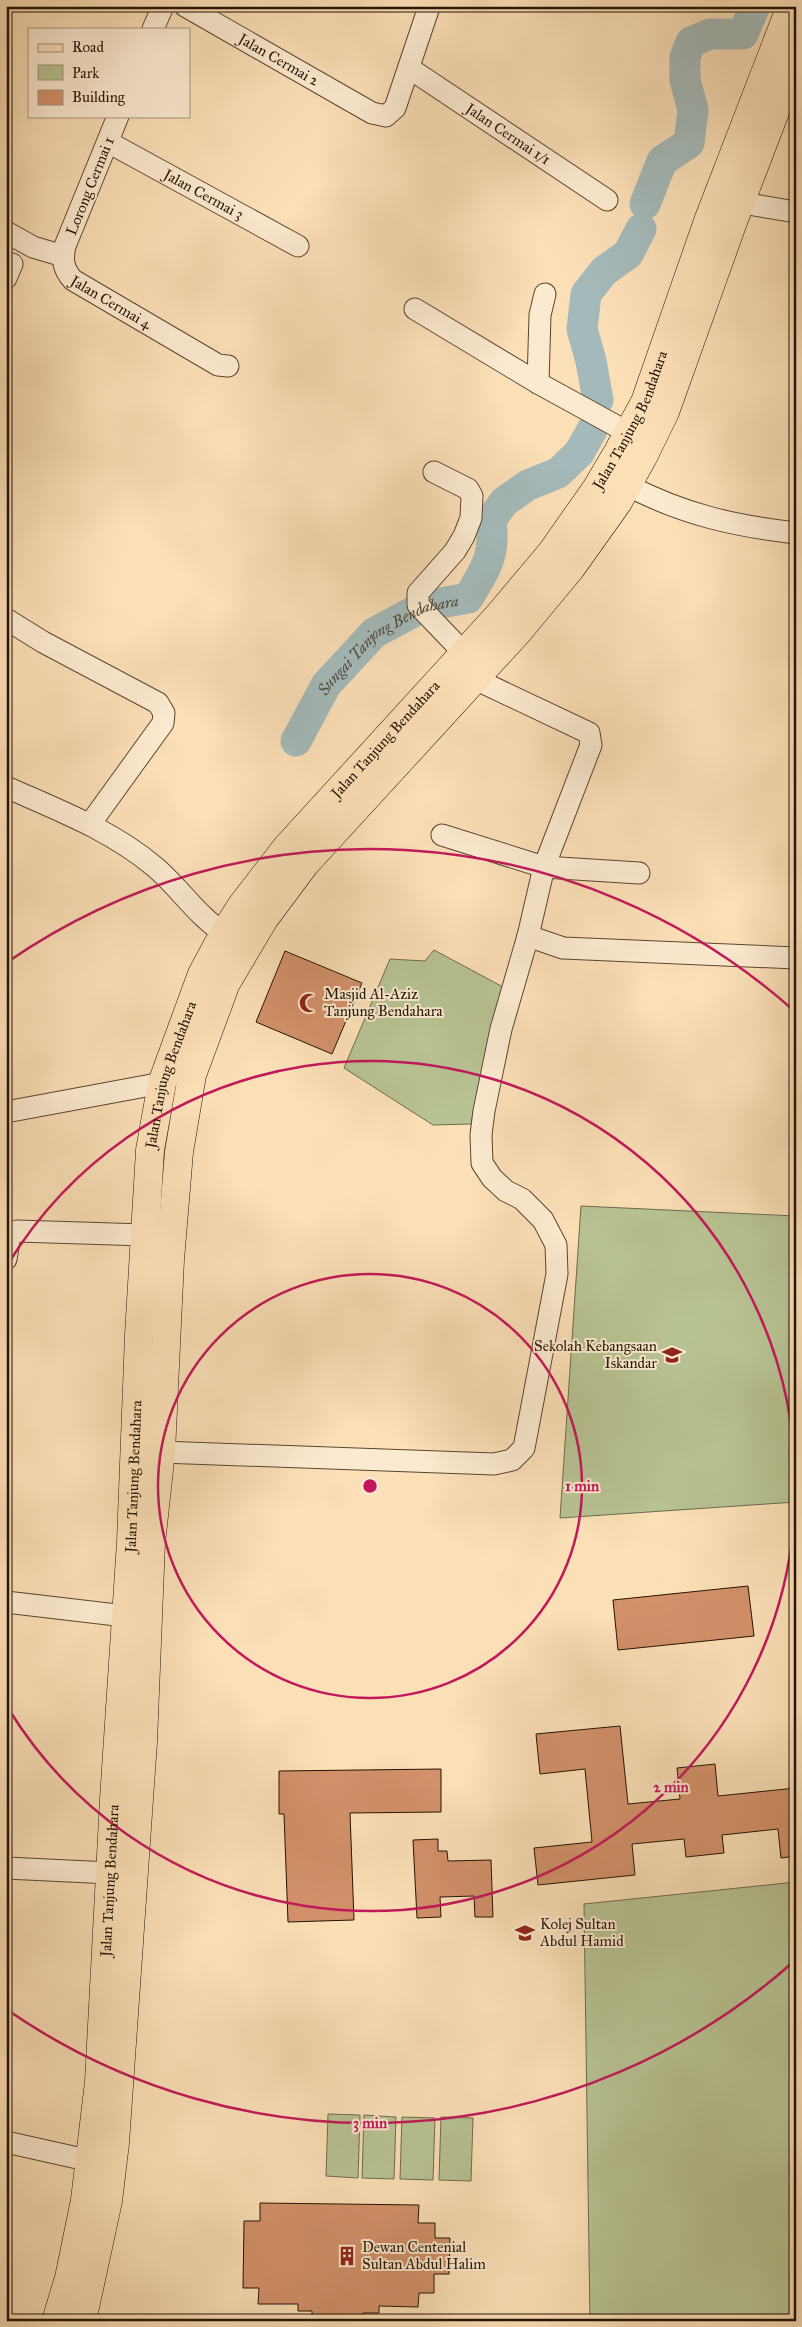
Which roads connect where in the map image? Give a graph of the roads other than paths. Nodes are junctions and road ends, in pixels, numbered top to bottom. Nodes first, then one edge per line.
1 (163, 6) edge
2 (185, 6) edge
3 (791, 6) edge
4 (429, 7) edge
5 (154, 28) edge
6 (796, 57) edge
7 (409, 68) junction
8 (117, 118) edge
9 (108, 142) junction
10 (607, 200) dead end
11 (742, 203) junction
12 (796, 212) edge
13 (6, 232) edge
14 (298, 246) dead end
15 (63, 256) junction
16 (545, 294) dead end
17 (415, 309) dead end
18 (228, 366) dead end
19 (538, 383) junction
20 (628, 433) junction
21 (434, 472) dead end
22 (627, 485) junction
23 (796, 532) edge
24 (6, 619) edge
25 (464, 653) junction
26 (475, 679) junction
27 (6, 787) edge
28 (90, 824) junction
29 (442, 835) dead end
30 (544, 867) junction
31 (639, 873) dead end
32 (224, 933) junction
33 (528, 936) junction
34 (796, 958) edge
35 (162, 1083) junction
36 (6, 1112) edge
37 (145, 1235) junction
38 (6, 1259) edge
39 (161, 1452) junction
40 (6, 1602) edge
41 (125, 1616) junction
42 (6, 1868) edge
43 (110, 1873) junction
44 (6, 2142) edge
45 (91, 2161) junction
46 (56, 2321) edge
47 (82, 2321) edge

1 - 5 street
2 - 7 street, Jalan Cermai 2
3 - 20 main road, Jalan Tanjung Bendahara
4 - 7 street
6 - 11 main road, Jalan Tanjung Bendahara
7 - 10 street, Jalan Cermai 1/1
8 - 9 street, Lorong Cermai 1
9 - 14 street, Jalan Cermai 3
9 - 15 street, Lorong Cermai 1
11 - 12 street
11 - 22 main road, Jalan Tanjung Bendahara
13 - 15 street, Jalan Cermai 4
15 - 18 street, Jalan Cermai 4
16 - 19 street
17 - 19 street
19 - 20 street
20 - 25 main road, Jalan Tanjung Bendahara
21 - 25 street
22 - 23 street
22 - 26 main road, Jalan Tanjung Bendahara
24 - 28 street
25 - 32 main road, Jalan Tanjung Bendahara
26 - 30 street
26 - 39 main road, Jalan Tanjung Bendahara
27 - 28 street
28 - 32 street
29 - 30 street
30 - 31 street
30 - 33 street
32 - 35 main road, Jalan Tanjung Bendahara
33 - 34 street
33 - 39 street
35 - 36 street
35 - 37 main road, Jalan Tanjung Bendahara
37 - 38 street
37 - 41 main road, Jalan Tanjung Bendahara
39 - 47 main road, Jalan Tanjung Bendahara
40 - 41 street
41 - 43 main road, Jalan Tanjung Bendahara
42 - 43 street
43 - 45 main road, Jalan Tanjung Bendahara
44 - 45 street
45 - 46 main road, Jalan Tanjung Bendahara

